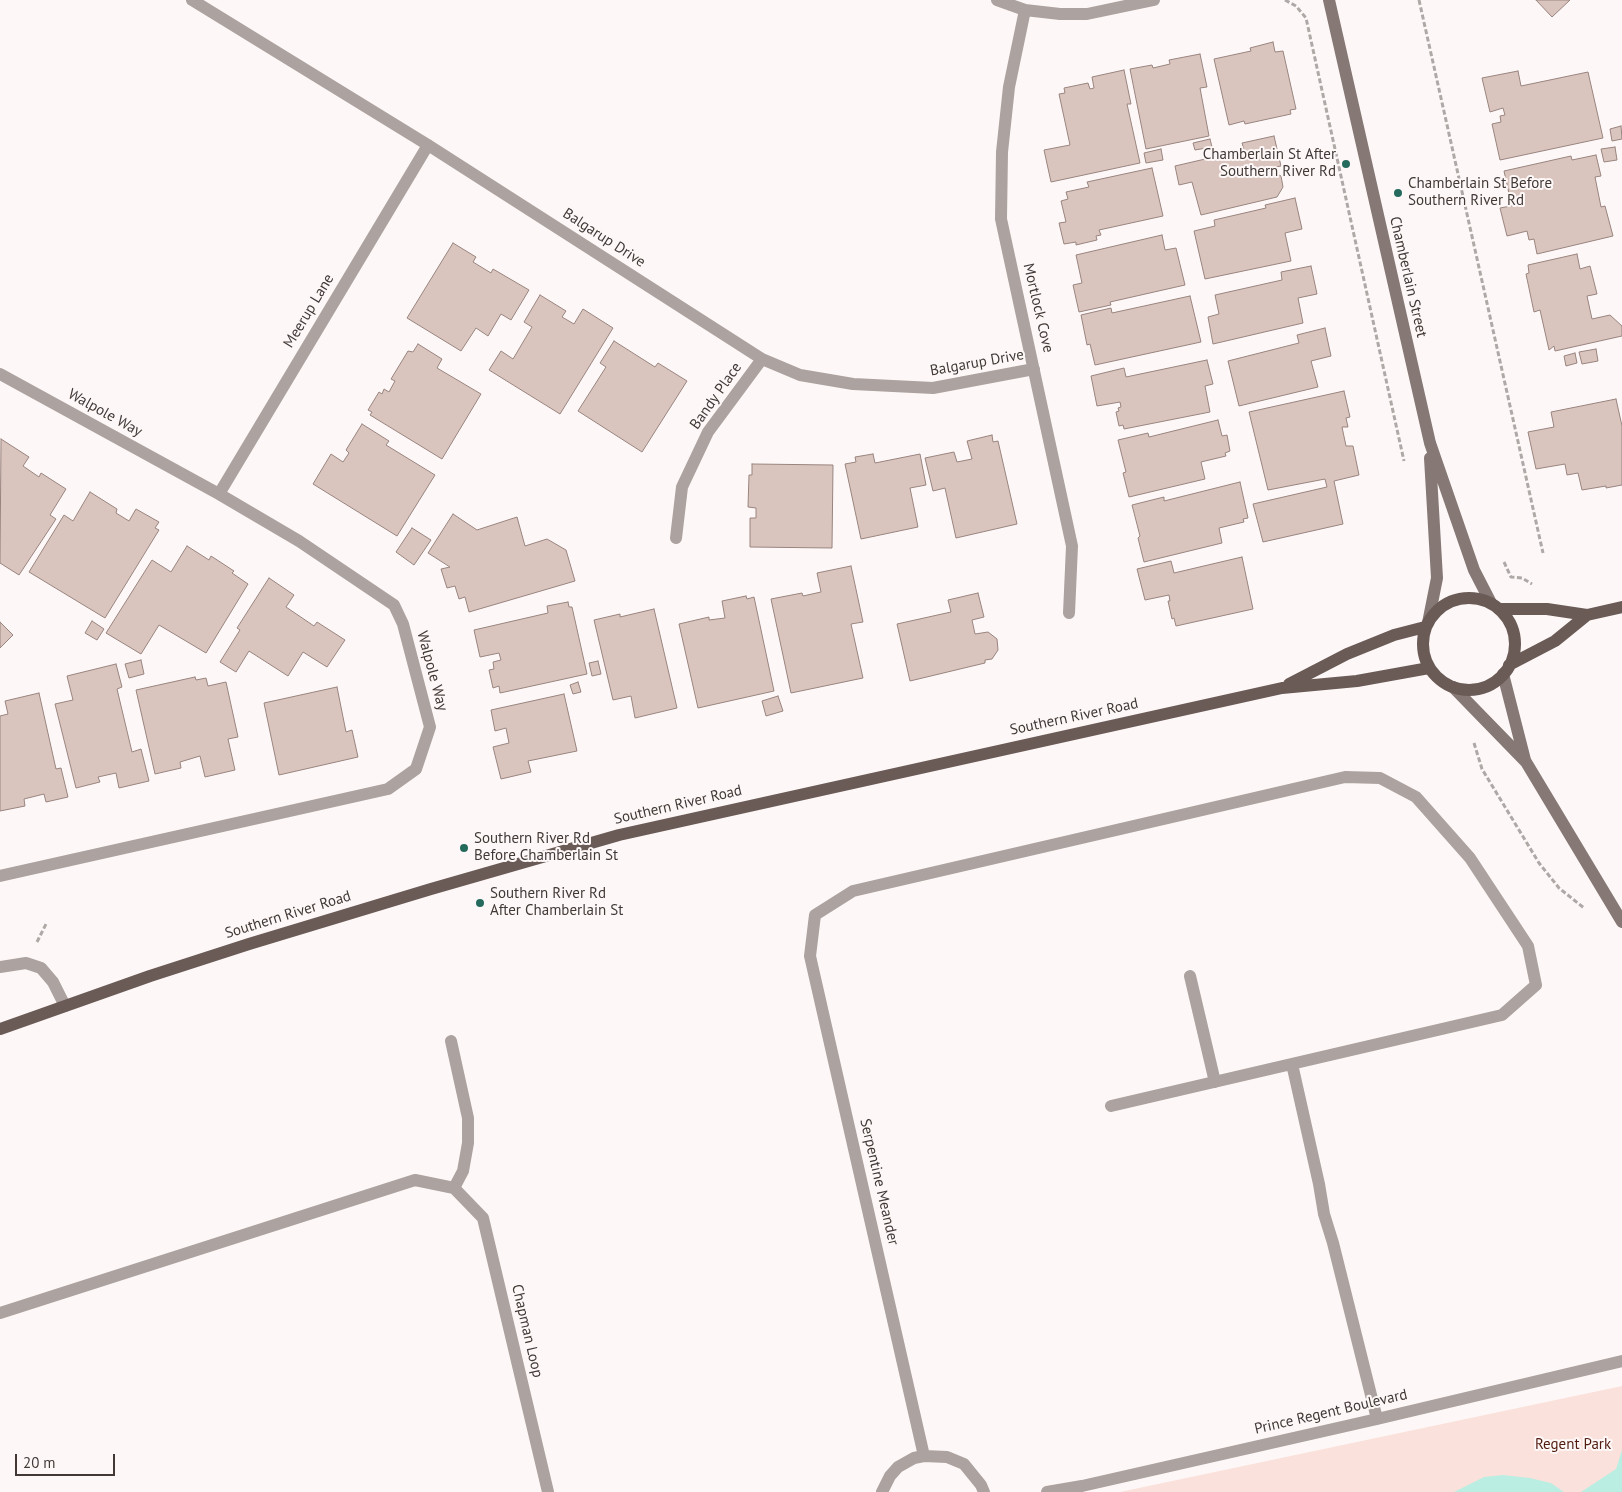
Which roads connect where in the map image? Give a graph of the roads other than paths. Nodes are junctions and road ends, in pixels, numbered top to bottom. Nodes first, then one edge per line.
1 (192, 0) edge
2 (998, 0) edge
3 (1154, 0) edge
4 (1329, 0) edge
5 (1026, 10) junction
6 (428, 145) junction
7 (762, 359) junction
8 (1034, 369) junction
9 (0, 374) edge
10 (1430, 443) junction
11 (219, 494) junction
12 (676, 538) dead end
13 (1495, 606) junction
14 (1622, 606) edge
15 (1069, 613) dead end
16 (1587, 615) junction
17 (1427, 625) junction
18 (1429, 668) junction
19 (1506, 670) junction
20 (1453, 687) junction
21 (1282, 688) junction
22 (1526, 762) junction
23 (0, 876) edge
24 (1622, 922) edge
25 (0, 967) edge
26 (1190, 976) dead end
27 (65, 1006) junction
28 (0, 1030) edge
29 (451, 1041) dead end
30 (1292, 1064) junction
31 (1215, 1082) junction
32 (1111, 1106) dead end
33 (454, 1188) junction
34 (0, 1313) edge
35 (1622, 1361) edge
36 (1377, 1419) junction
37 (924, 1456) junction
38 (548, 1492) edge
39 (882, 1492) edge
40 (984, 1492) edge
41 (1047, 1492) edge

1 - 6 street, Balgarup Drive
2 - 5 street
3 - 5 street
4 - 10 main road, Chamberlain Street
5 - 8 street, Mortlock Cove
6 - 7 street, Balgarup Drive
6 - 11 street, Meerup Lane
7 - 8 street, Balgarup Drive
7 - 12 street, Bandy Place
8 - 15 street, Mortlock Cove
9 - 11 street, Walpole Way
10 - 13 main road, Chamberlain Street
10 - 17 main road, Chamberlain Street
11 - 23 street, Walpole Way
13 - 16 main road
13 - 17 main road
13 - 19 main road
14 - 16 main road
16 - 19 main road
17 - 18 main road
17 - 21 main road, Southern River Road
18 - 20 main road
18 - 21 main road, Southern River Road
19 - 20 main road
19 - 22 main road
20 - 22 main road
21 - 27 main road, Southern River Road
22 - 24 main road
25 - 27 street
26 - 31 street
27 - 28 main road, Southern River Road
29 - 33 street
30 - 31 street
30 - 36 street
30 - 37 street, Serpentine Meander
31 - 32 street
33 - 34 street
33 - 38 street, Chapman Loop
35 - 36 street, Prince Regent Boulevard
36 - 41 street, Prince Regent Boulevard
37 - 39 street
37 - 40 street

